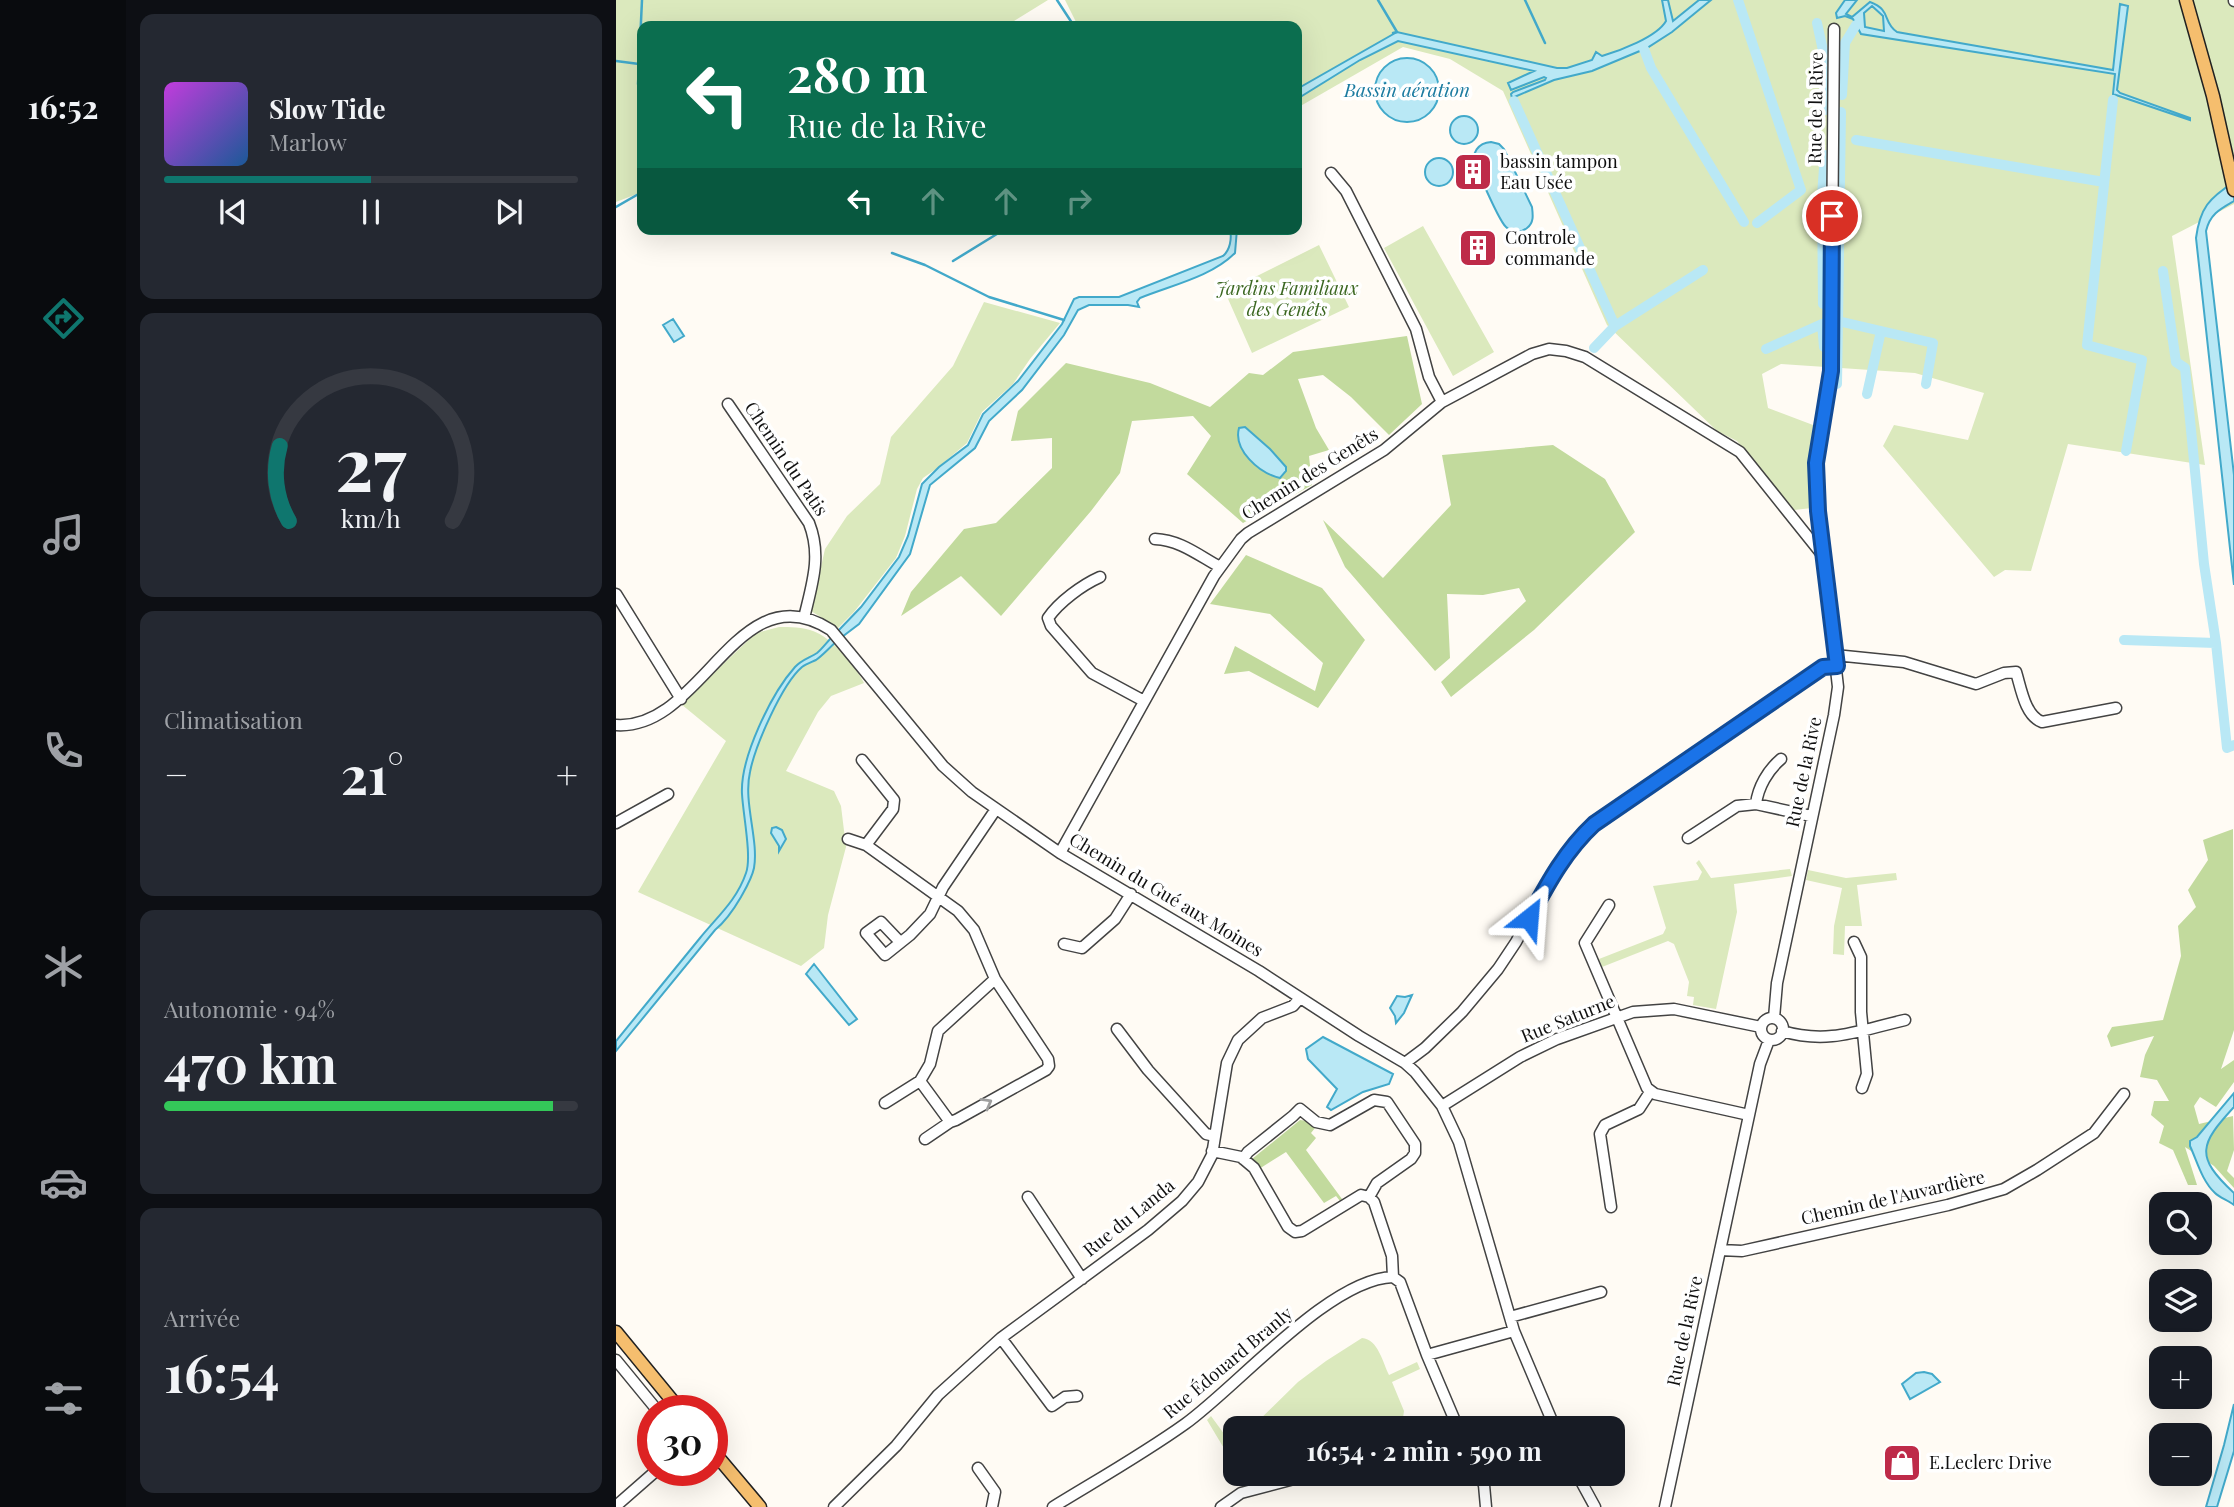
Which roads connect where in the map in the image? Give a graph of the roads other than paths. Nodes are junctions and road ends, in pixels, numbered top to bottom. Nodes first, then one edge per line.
1 (2186, 0) edge
2 (1834, 29) dead end
3 (1331, 173) dead end
4 (2234, 190) edge
5 (1442, 402) junction
6 (728, 404) dead end
7 (1155, 539) dead end
8 (1824, 557) junction
9 (1220, 567) junction
10 (1101, 577) dead end
11 (616, 594) edge
12 (804, 618) junction
13 (1836, 661) junction
14 (681, 699) junction
15 (1144, 701) junction
16 (2116, 708) dead end
17 (616, 724) edge
18 (1781, 759) dead end
19 (862, 760) dead end
20 (668, 794) dead end
21 (1756, 804) junction
22 (996, 809) junction
23 (1811, 816) junction
24 (616, 823) edge
25 (1688, 838) dead end
26 (848, 839) dead end
27 (866, 845) junction
28 (1060, 853) junction
29 (1131, 894) junction
30 (939, 897) junction
31 (1609, 905) dead end
32 (900, 942) dead end
33 (1854, 942) dead end
34 (1064, 944) dead end
35 (995, 979) junction
36 (1300, 998) junction
37 (1615, 1018) junction
38 (1773, 1018) junction
39 (1905, 1020) dead end
40 (1761, 1027) junction
41 (1116, 1028) dead end
42 (1862, 1030) junction
43 (1782, 1031) junction
44 (1769, 1040) junction
45 (1405, 1063) junction
46 (920, 1081) junction
47 (1862, 1088) dead end
48 (1650, 1092) junction
49 (2124, 1094) dead end
50 (885, 1103) dead end
51 (1442, 1106) junction
52 (1749, 1115) junction
53 (950, 1122) junction
54 (1215, 1136) junction
55 (925, 1139) dead end
56 (1212, 1151) junction
57 (1243, 1159) junction
58 (1369, 1197) junction
59 (1028, 1198) dead end
60 (1611, 1207) dead end
61 (1720, 1251) junction
62 (1393, 1277) junction
63 (1082, 1279) junction
64 (1601, 1292) dead end
65 (1510, 1317) junction
66 (1514, 1331) junction
67 (616, 1332) edge
68 (1001, 1338) junction
69 (1427, 1355) junction
70 (616, 1360) edge
71 (645, 1395) edge
72 (668, 1395) edge
73 (1077, 1396) dead end
74 (1453, 1416) edge
75 (1550, 1416) edge
76 (978, 1468) dead end
77 (728, 1469) edge
78 (639, 1486) edge
79 (1265, 1486) edge
80 (1484, 1486) edge
81 (1584, 1486) edge
82 (616, 1506) edge
83 (760, 1507) edge
84 (834, 1507) edge
85 (992, 1507) edge
86 (1053, 1507) edge
87 (1220, 1507) edge
88 (1486, 1507) edge
89 (1595, 1507) edge
90 (1665, 1507) edge

1 - 4 main road
2 - 8 street, Rue de la Rive
3 - 5 street
5 - 8 street, Chemin des Genêts
5 - 9 street, Chemin des Genêts
6 - 12 street, Chemin du Patis
7 - 9 street
8 - 13 street, Rue de la Rive
9 - 15 street, Chemin des Genêts
10 - 15 street
11 - 14 street
12 - 14 street
12 - 22 street, Chemin du Gué aux Moines
13 - 16 street
13 - 23 street, Rue de la Rive
13 - 45 street
14 - 17 street
15 - 28 street, Chemin des Genêts
18 - 21 street
19 - 27 street
20 - 24 street
21 - 23 street
21 - 25 street
22 - 28 street, Chemin du Gué aux Moines
22 - 30 street
23 - 38 street, Rue de la Rive
26 - 27 street
27 - 30 street
28 - 29 street, Chemin du Gué aux Moines
29 - 34 street
29 - 36 street, Chemin du Gué aux Moines
30 - 32 street
30 - 35 street
31 - 37 street
33 - 42 street
35 - 46 street
53 -> 35 street
36 - 45 street, Chemin du Gué aux Moines
36 - 54 street, Rue du Landa
37 - 40 street, Rue Saturne
37 - 48 street
37 - 51 street, Rue Saturne
38 - 40 street
38 - 43 street
39 - 42 street
40 - 44 street
41 - 54 street
42 - 43 street
42 - 47 street
43 - 44 street
44 - 52 street, Rue de la Rive
45 - 51 street, Chemin du Gué aux Moines
46 - 50 street
46 - 53 street
48 - 52 street
48 - 60 street
49 - 61 street, Chemin de l'Auvardière
51 - 65 street, Chemin du Gué aux Moines
52 - 61 street, Rue de la Rive
53 - 55 street
54 - 56 street, Rue du Landa
56 - 57 street
56 - 63 street, Rue du Landa
57 - 58 street
57 - 58 street
58 - 62 street
59 - 63 street
61 - 90 street, Rue de la Rive
62 - 69 street
62 - 86 street, Rue Édouard Branly
63 - 68 street, Rue du Landa
64 - 65 street
65 - 66 street, Chemin du Gué aux Moines
66 - 69 street
66 - 75 street, Chemin du Gué aux Moines
67 - 72 main road
68 - 73 street
68 - 84 street, Rue du Landa
69 - 74 street
70 - 71 street
76 - 85 street
77 - 83 main road
78 - 82 street
79 - 87 street
80 - 88 street
81 - 89 street

